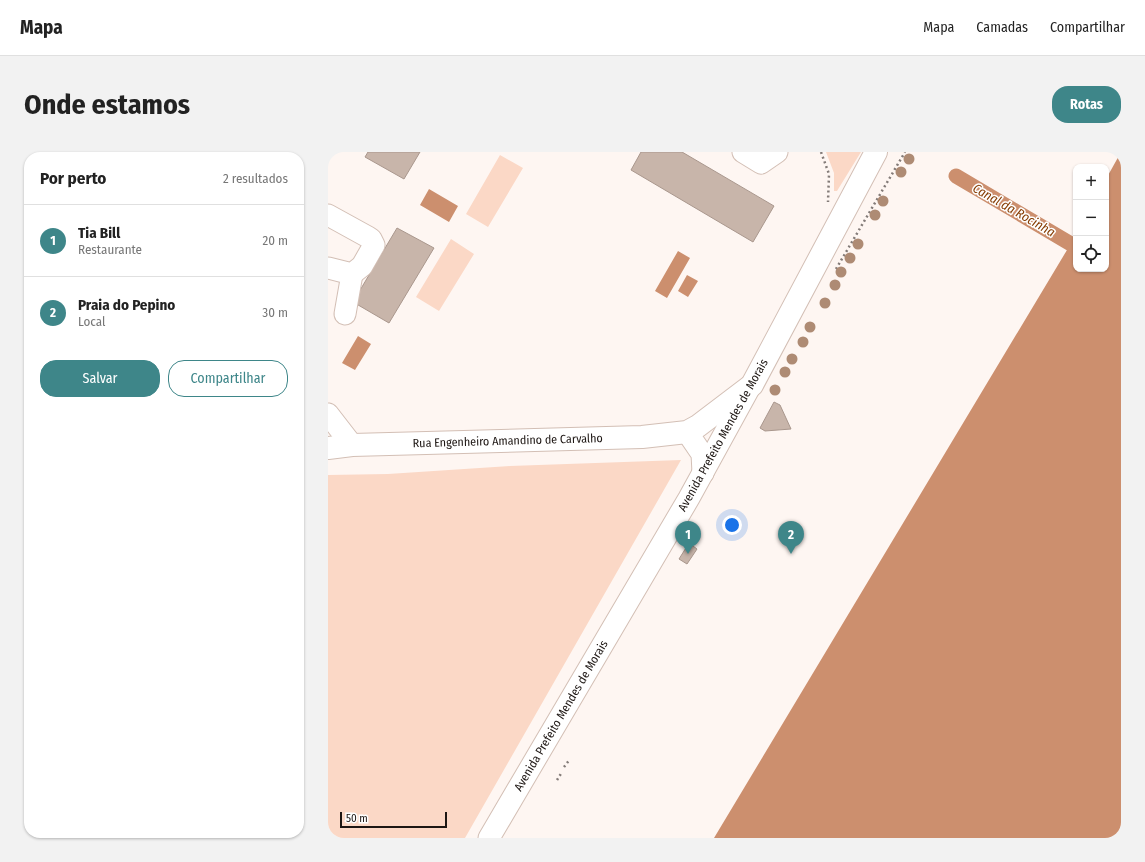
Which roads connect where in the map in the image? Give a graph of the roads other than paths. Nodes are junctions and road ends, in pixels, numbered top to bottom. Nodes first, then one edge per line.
1 (743, 152) edge
2 (777, 152) edge
3 (876, 152) edge
4 (328, 215) edge
5 (328, 268) edge
6 (352, 274) junction
7 (345, 314) dead end
8 (752, 385) junction
9 (328, 414) edge
10 (686, 432) junction
11 (352, 445) junction
12 (328, 448) edge
13 (703, 473) junction
14 (489, 838) edge

1 - 2 street
3 - 8 main road, Avenida Prefeito Mendes de Morais
4 - 6 street
5 - 6 street
6 - 7 street
8 - 10 main road, Rua Engenheiro Amandino de Carvalho
8 - 13 street, Avenida Prefeito Mendes de Morais
9 - 11 street
10 - 11 main road, Rua Engenheiro Amandino de Carvalho
10 - 13 street
11 - 12 main road, Rua Engenheiro Amandino de Carvalho
13 - 14 street, Avenida Prefeito Mendes de Morais

